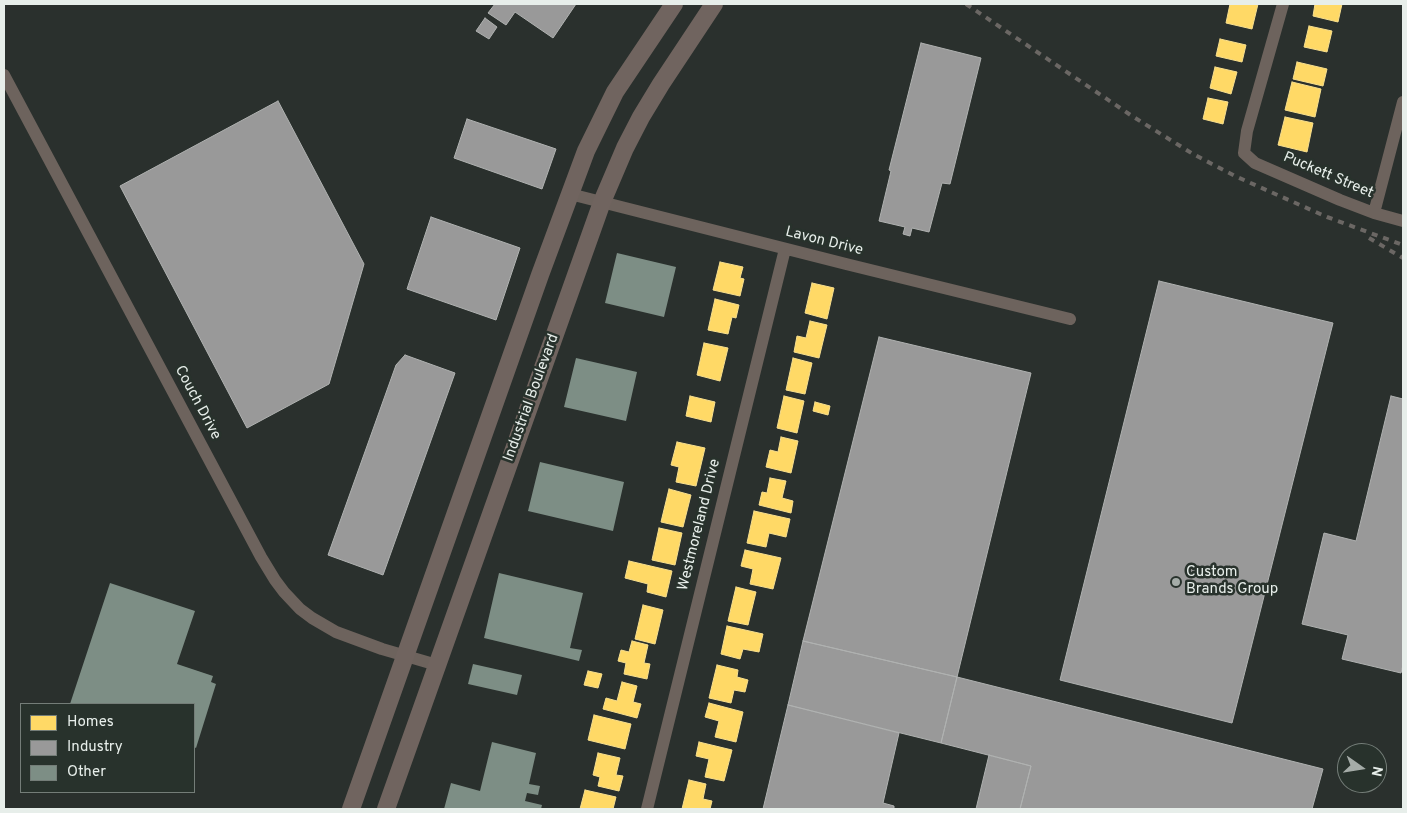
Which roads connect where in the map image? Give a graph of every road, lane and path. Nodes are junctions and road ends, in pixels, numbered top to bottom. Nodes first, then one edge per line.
1 (674, 4) edge
2 (714, 4) edge
3 (1284, 4) edge
4 (4, 74) edge
5 (1403, 102) edge
6 (570, 194) junction
7 (602, 202) junction
8 (1374, 213) junction
9 (1403, 221) edge
10 (785, 249) junction
11 (1070, 319) dead end
12 (405, 656) junction
13 (437, 665) junction
14 (352, 809) edge
15 (386, 809) edge
16 (647, 809) edge

1 - 6 main road
2 - 7 main road, Industrial Boulevard
3 - 8 street, Puckett Street
4 - 12 street, Couch Drive
5 - 8 street
6 - 7 street, Lavon Drive
6 - 12 main road
7 - 10 street, Lavon Drive
7 - 13 main road, Industrial Boulevard
8 - 9 street, Puckett Street
10 - 11 street, Lavon Drive
10 - 16 street, Westmoreland Drive
12 - 13 street, Couch Drive
12 - 14 main road
13 - 15 main road, Industrial Boulevard

